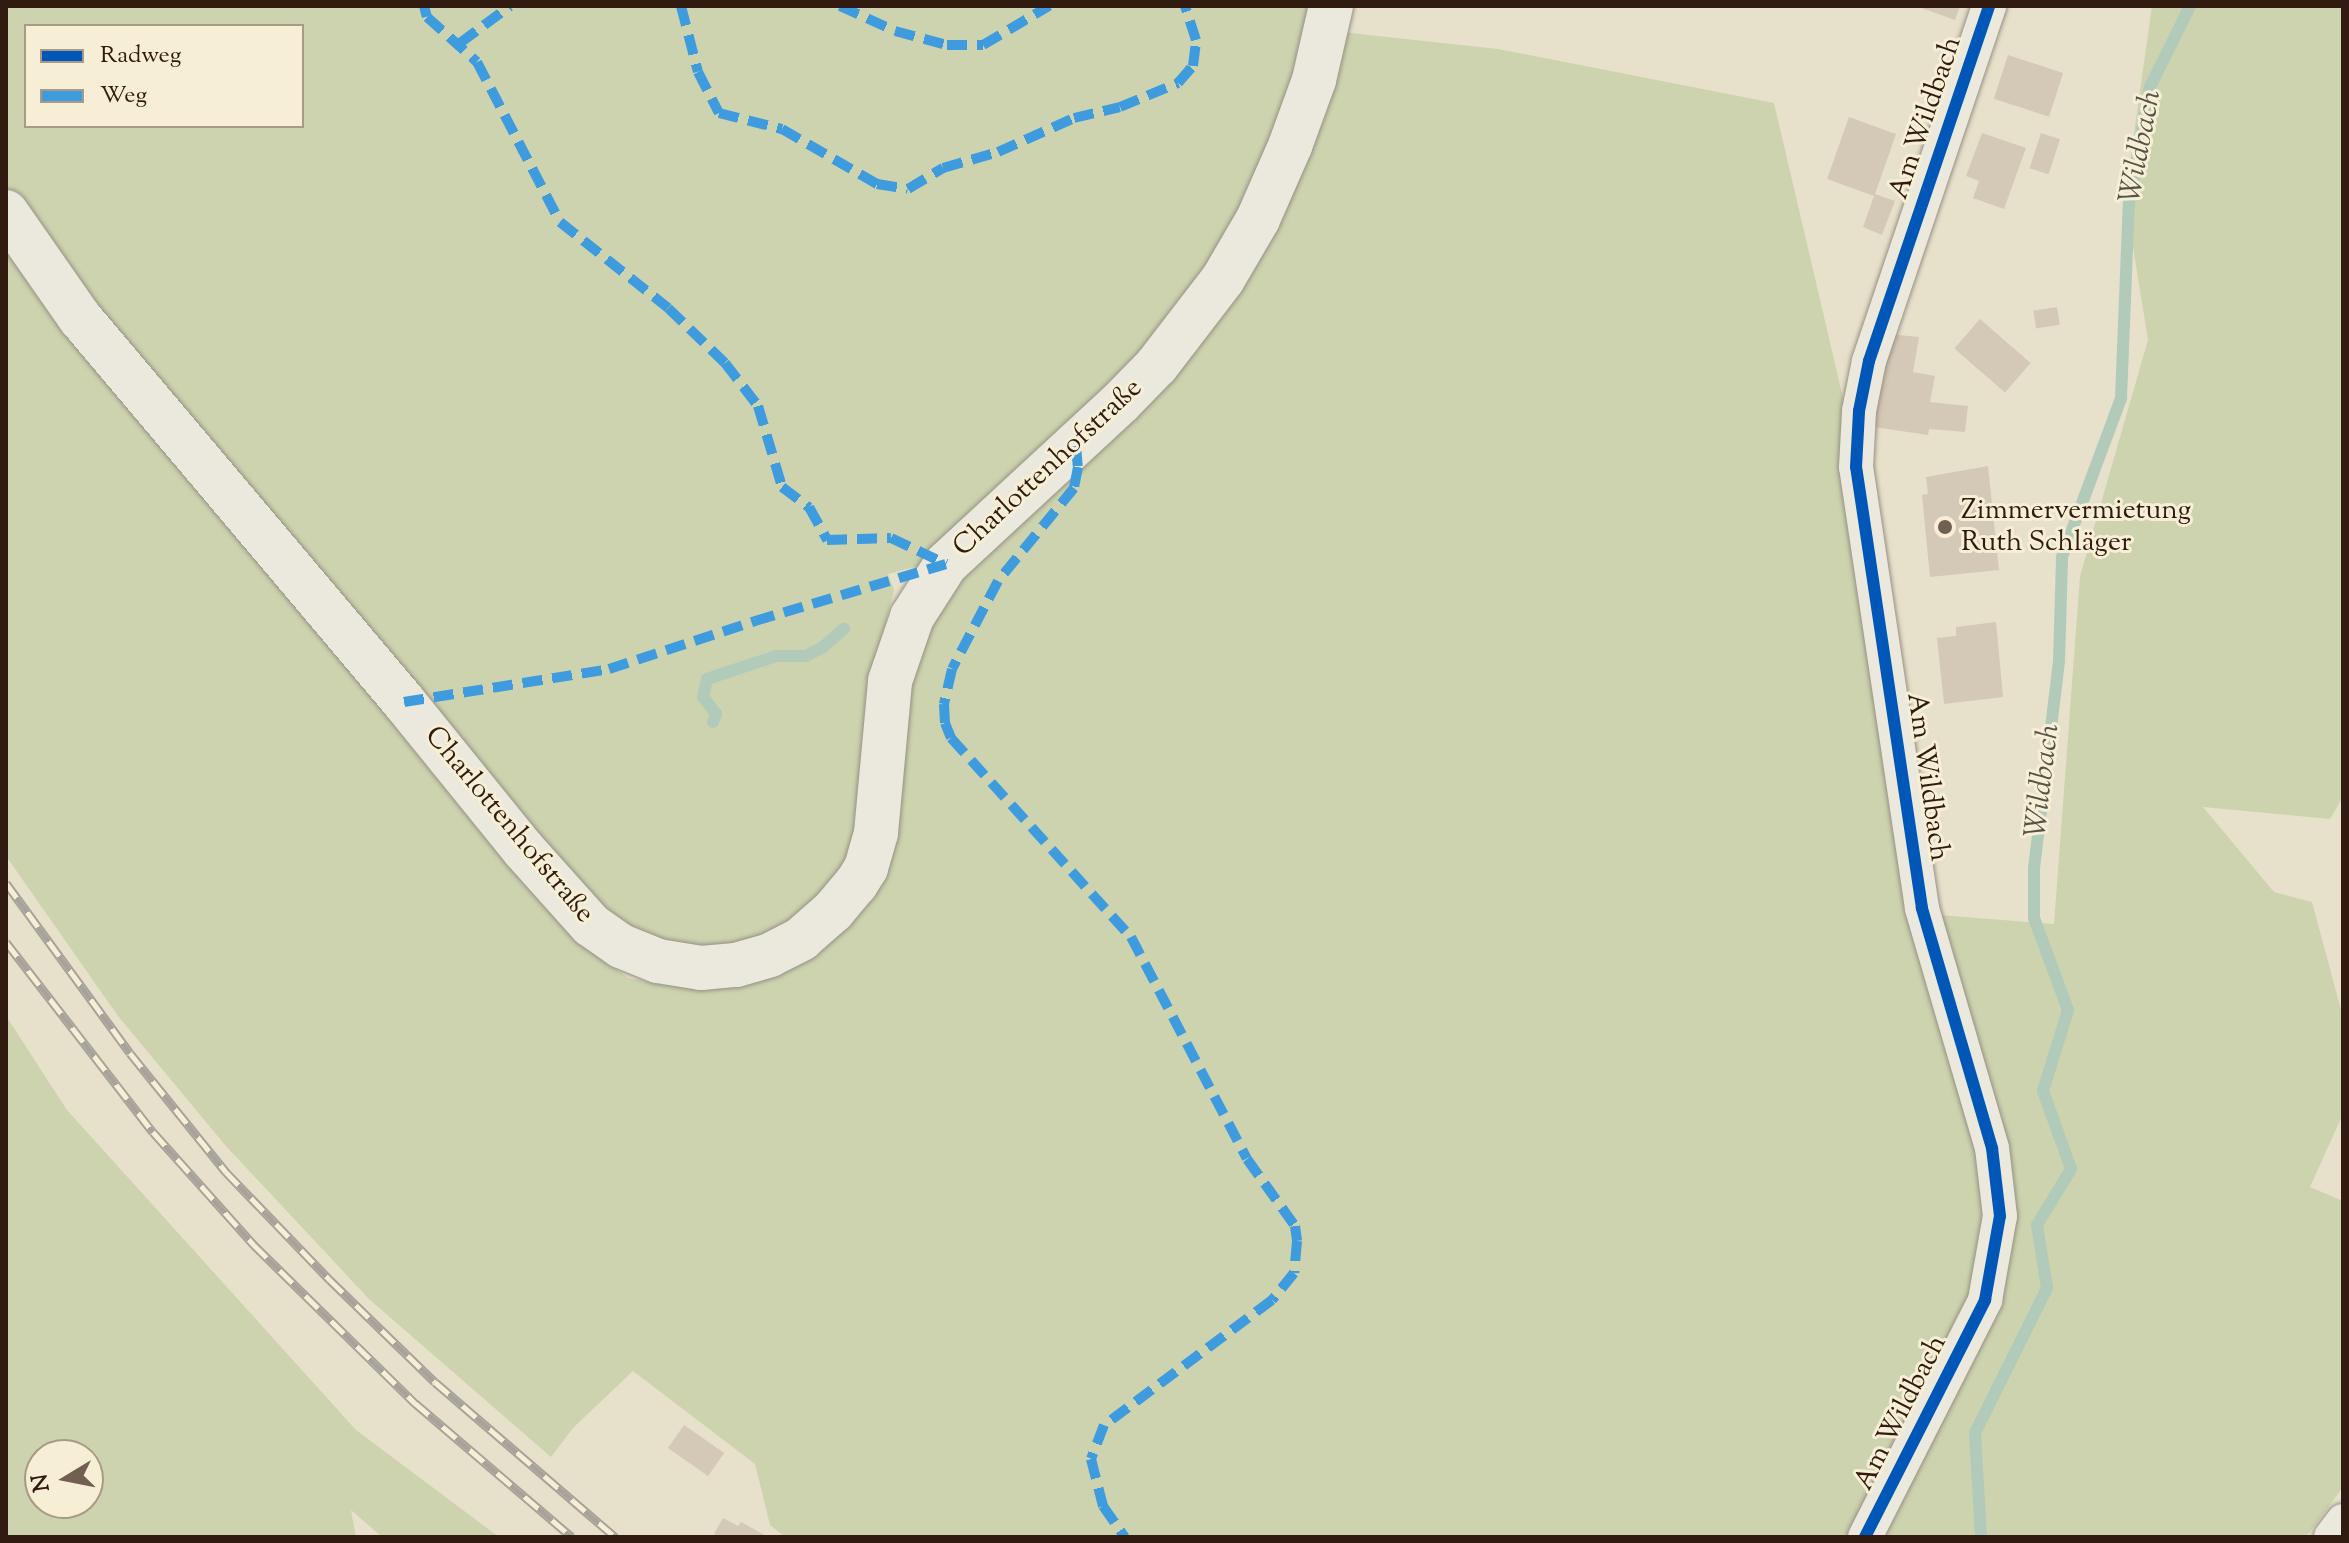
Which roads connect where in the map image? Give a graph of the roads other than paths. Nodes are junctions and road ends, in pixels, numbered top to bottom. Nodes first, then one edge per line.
1 (1331, 6) edge
2 (1989, 6) edge
3 (6, 212) edge
4 (2343, 1521) edge
5 (1865, 1537) edge
6 (2331, 1537) edge

1 - 3 main road, Charlottenhofstraße
2 - 5 street, Am Wildbach
4 - 6 street

